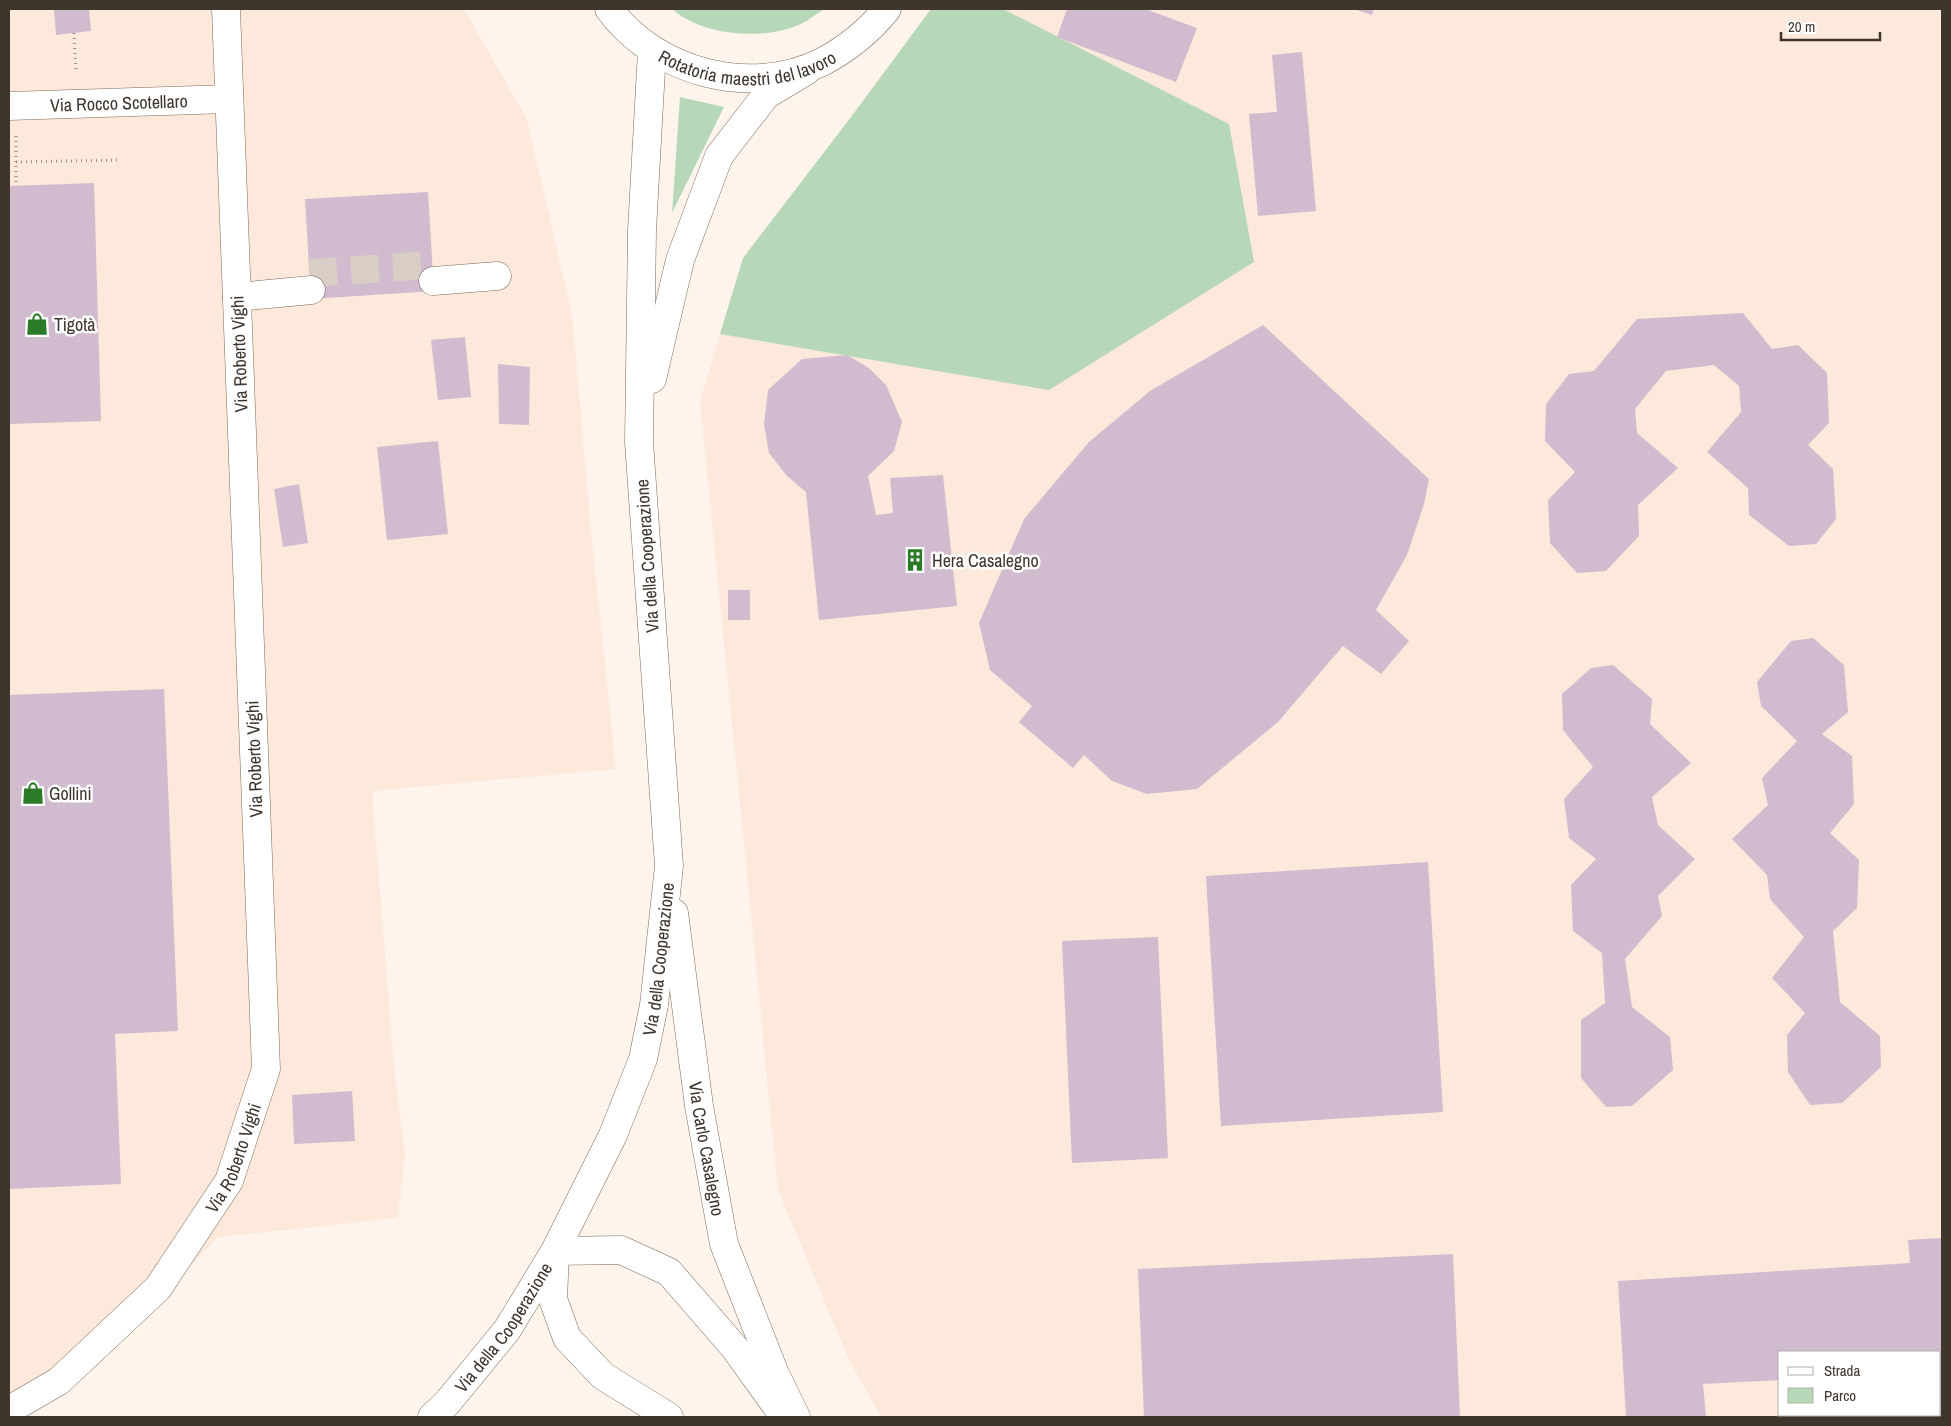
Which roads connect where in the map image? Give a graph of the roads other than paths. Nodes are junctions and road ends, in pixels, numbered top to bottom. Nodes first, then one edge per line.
1 (226, 9) edge
2 (608, 9) edge
3 (887, 9) edge
4 (851, 44) junction
5 (652, 50) junction
6 (229, 99) junction
7 (12, 106) edge
8 (493, 269) dead end
9 (433, 273) tunnel mouth
10 (310, 282) tunnel mouth
11 (237, 287) junction
12 (639, 442) junction
13 (668, 866) junction
14 (555, 1252) junction
15 (9, 1410) edge
16 (432, 1417) edge
17 (669, 1417) edge
18 (784, 1417) edge
19 (796, 1417) edge

1 - 6 street, Via Roberto Vighi
2 - 5 street, Rotatoria maestri del lavoro
3 - 4 street, Rotatoria maestri del lavoro
4 - 5 street, Rotatoria maestri del lavoro
4 - 12 street, Via della Cooperazione
5 - 12 street, Via della Cooperazione
6 - 7 street, Via Rocco Scotellaro
6 - 11 street, Via Roberto Vighi
8 - 9 street
10 - 11 street
11 - 15 street, Via Roberto Vighi
12 - 13 street, Via della Cooperazione
13 - 14 street, Via della Cooperazione
13 - 19 street, Via Carlo Casalegno
14 - 16 street, Via della Cooperazione
14 - 17 street
14 - 18 street

